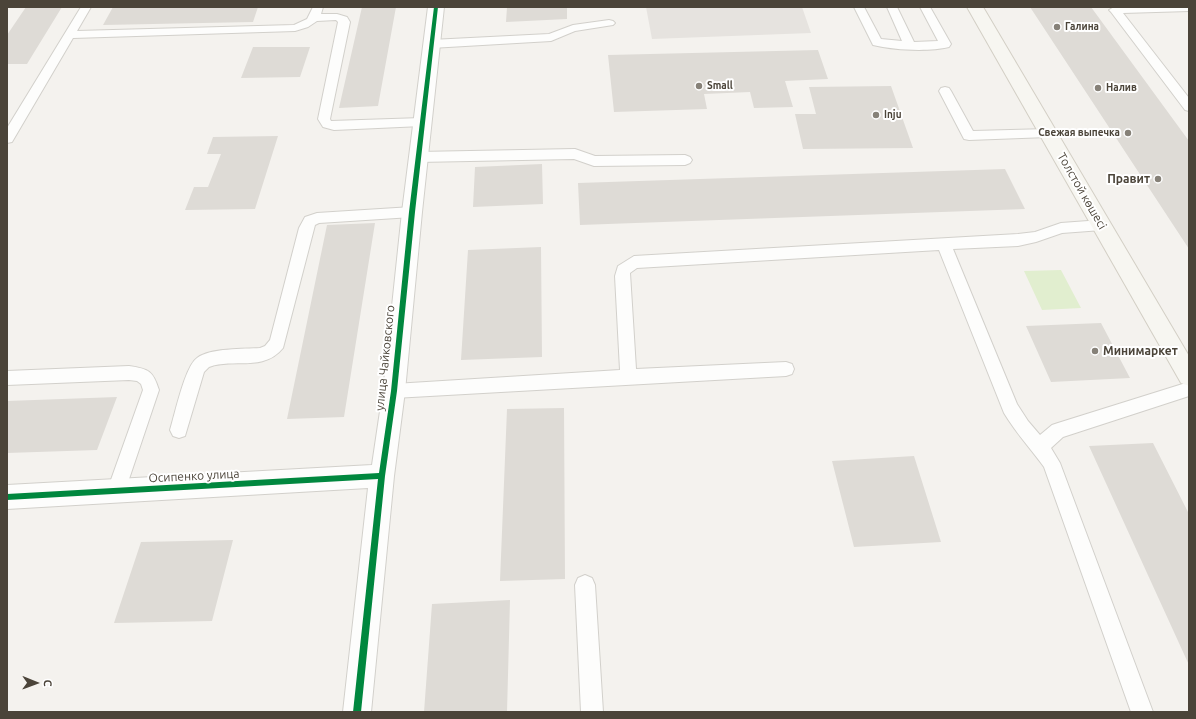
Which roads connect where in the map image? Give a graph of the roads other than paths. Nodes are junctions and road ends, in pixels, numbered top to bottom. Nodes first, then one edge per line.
1 (86, 7) edge
2 (436, 7) edge
3 (860, 7) edge
4 (892, 7) edge
5 (925, 7) edge
6 (975, 7) edge
7 (1189, 8) edge
8 (317, 12) edge
9 (609, 23) dead end
10 (69, 35) junction
11 (431, 44) junction
12 (910, 45) junction
13 (946, 91) dead end
14 (1189, 106) edge
15 (422, 122) junction
16 (1048, 133) junction
17 (7, 139) edge
18 (418, 157) junction
19 (685, 160) dead end
20 (412, 212) junction
21 (1102, 225) junction
22 (944, 244) junction
23 (786, 369) dead end
24 (1189, 376) edge
25 (628, 377) junction
26 (7, 378) edge
27 (1189, 389) edge
28 (394, 391) junction
29 (179, 430) dead end
30 (1040, 447) junction
31 (382, 476) junction
32 (116, 491) junction
33 (7, 497) edge
34 (585, 585) dead end
35 (357, 712) edge
36 (592, 712) edge
37 (1142, 712) edge

1 - 10 lane
2 - 11 street, улица Чайковского
3 - 12 lane
4 - 12 lane
5 - 12 lane
6 - 16 main road, Толстой көшесі
7 - 14 lane
8 - 10 lane
8 - 15 lane
9 - 11 lane
10 - 17 lane
11 - 15 street, улица Чайковского
13 - 16 lane
15 - 18 street, улица Чайковского
16 - 21 main road, Толстой көшесі
18 - 19 lane
18 - 20 street, улица Чайковского
20 - 28 street, улица Чайковского
20 - 29 lane
21 - 22 lane
21 - 24 main road, Толстой көшесі
22 - 25 lane
22 - 30 lane
23 - 25 lane
25 - 28 lane
26 - 32 lane
27 - 30 lane
28 - 31 street, улица Чайковского
30 - 37 lane
31 - 32 street, Осипенко улица
31 - 35 street, улица Чайковского
32 - 33 street, Осипенко улица
34 - 36 lane

